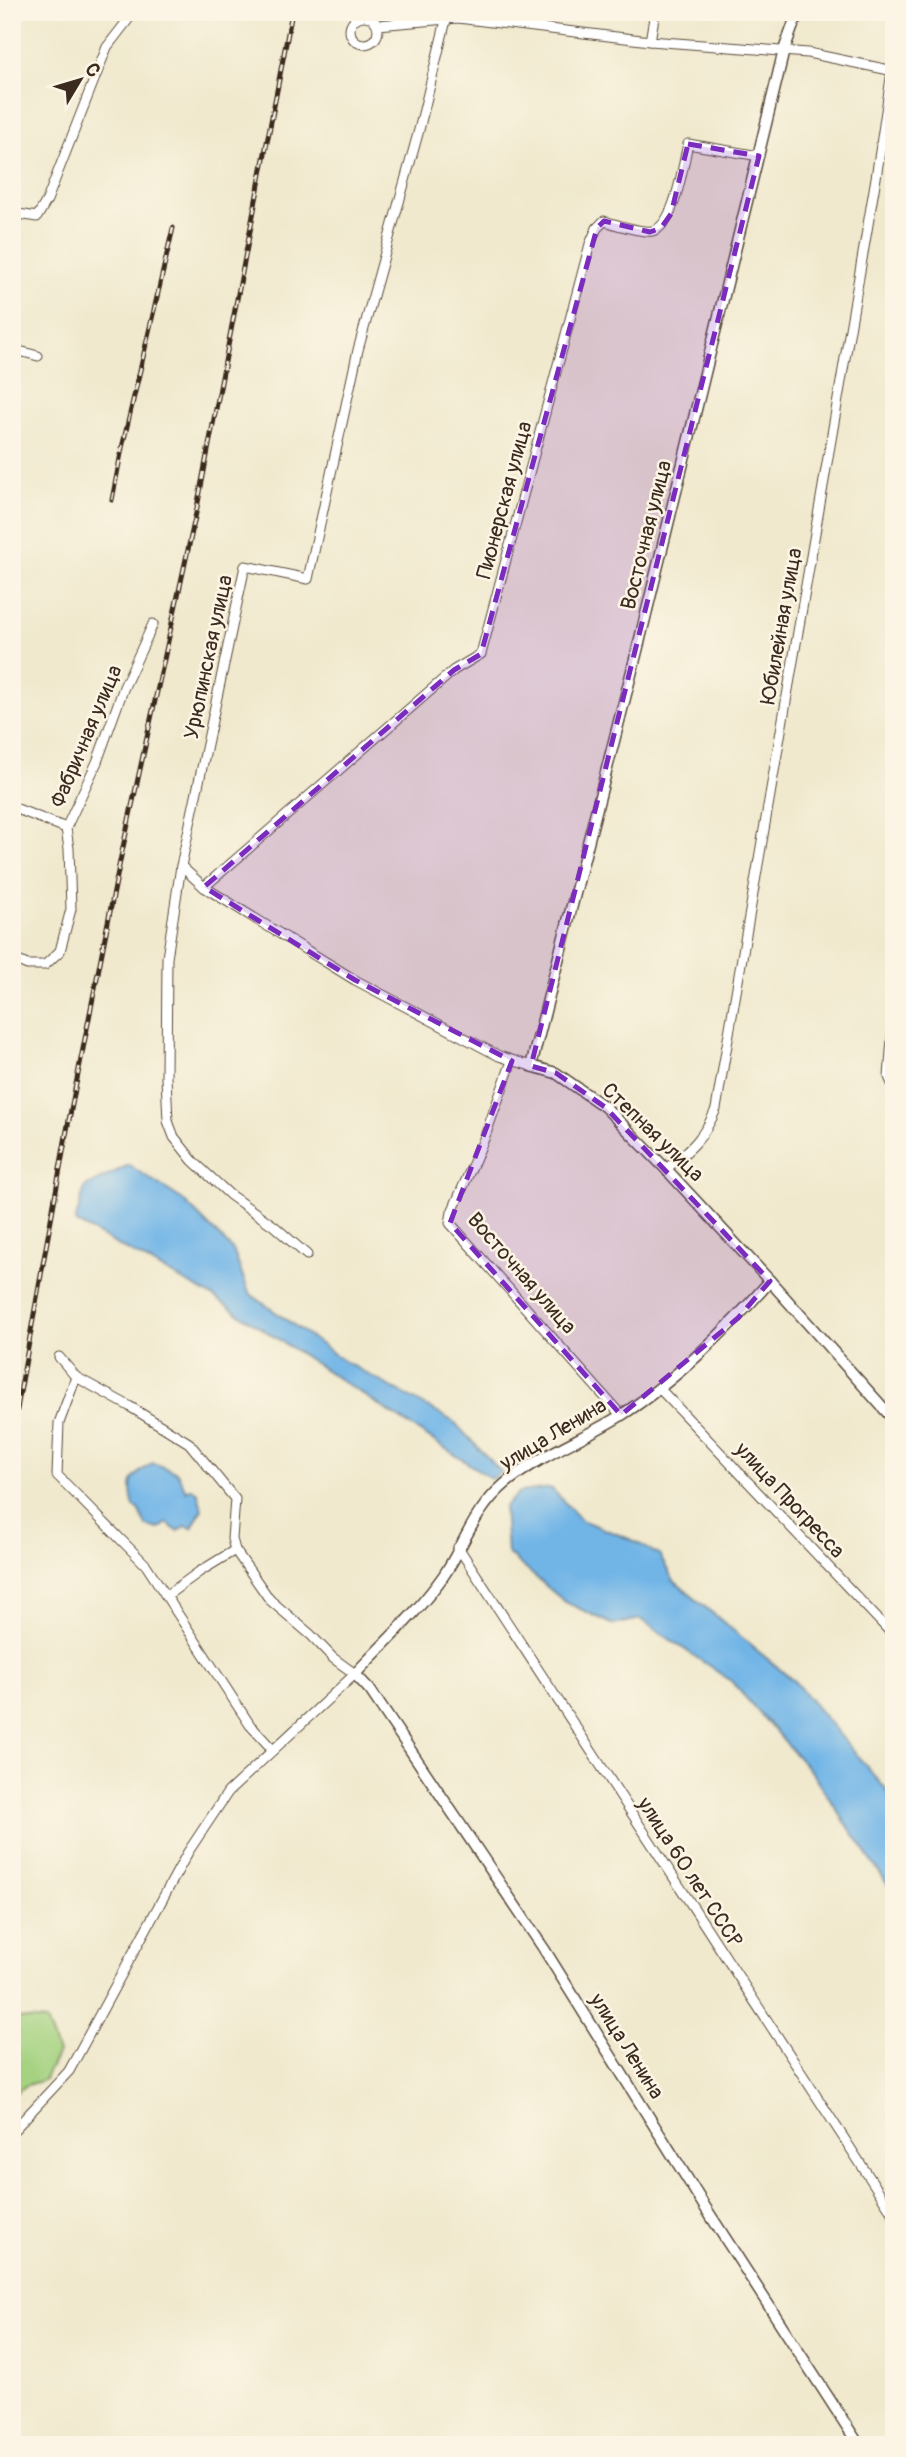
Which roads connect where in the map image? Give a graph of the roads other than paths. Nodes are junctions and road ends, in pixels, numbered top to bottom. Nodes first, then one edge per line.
1 (134, 12) edge
2 (655, 12) edge
3 (798, 12) edge
4 (448, 16) edge
5 (378, 25) dead end
6 (650, 41) junction
7 (784, 50) junction
8 (893, 71) edge
9 (760, 156) junction
10 (12, 213) edge
11 (12, 349) edge
12 (38, 356) dead end
13 (153, 624) dead end
14 (12, 807) edge
15 (66, 828) junction
16 (181, 866) junction
17 (204, 887) junction
18 (12, 958) edge
19 (894, 1013) edge
20 (512, 1061) junction
21 (531, 1066) junction
22 (894, 1088) edge
23 (666, 1169) junction
24 (307, 1255) dead end
25 (770, 1281) junction
26 (59, 1357) dead end
27 (76, 1377) junction
28 (659, 1388) junction
29 (621, 1415) junction
30 (894, 1420) edge
31 (458, 1547) junction
32 (235, 1550) junction
33 (166, 1596) junction
34 (894, 1636) edge
35 (355, 1674) junction
36 (273, 1750) junction
37 (12, 2132) edge
38 (894, 2215) edge
39 (859, 2445) edge

1 - 10 street
2 - 6 street
3 - 7 street, Восточная улица
4 - 5 street
4 - 6 street
4 - 16 street, Урюпинская улица
6 - 7 street
7 - 8 street
7 - 9 street, Восточная улица
8 - 23 street, Юбилейная улица
9 - 17 street, Пионерская улица
9 - 21 street, Восточная улица
11 - 12 street
13 - 15 street, Фабричная улица
14 - 15 street
15 - 18 street, Фабричная улица
16 - 17 street, Степная улица
16 - 24 street, Урюпинская улица
17 - 20 street, Степная улица
19 - 22 street
20 - 21 street, Степная улица
20 - 29 street, Восточная улица
21 - 23 street, Степная улица
23 - 25 street, Степная улица
25 - 28 street, улица Ленина
25 - 30 street, Степная улица
26 - 27 street
27 - 32 street
27 - 33 street
28 - 29 street, улица Ленина
28 - 34 street, улица Прогресса
29 - 31 street, улица Ленина
31 - 35 street, улица Ленина
31 - 38 street, улица 60 лет СССР
32 - 33 street
32 - 35 street, улица Ленина
33 - 36 street
35 - 36 street, улица Ленина
35 - 39 street, улица Ленина
36 - 37 street, улица Ленина

